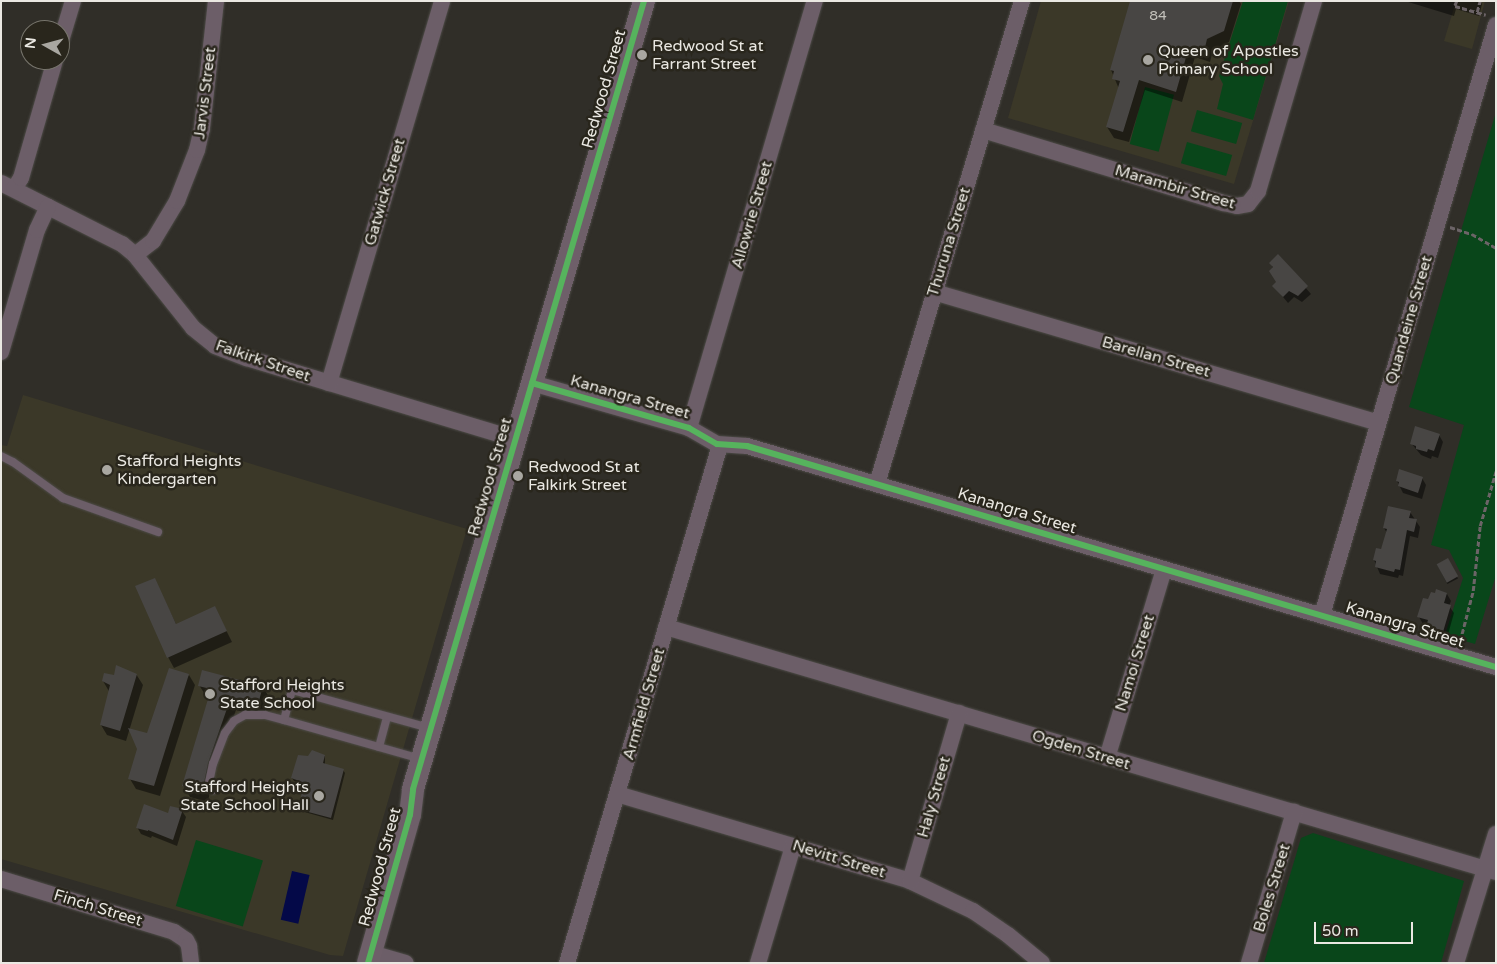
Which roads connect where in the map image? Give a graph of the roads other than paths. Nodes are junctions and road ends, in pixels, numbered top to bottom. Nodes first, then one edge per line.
1 (72, 1) edge
2 (216, 1) edge
3 (442, 1) edge
4 (644, 1) edge
5 (814, 1) edge
6 (1022, 1) edge
7 (1314, 1) edge
8 (67, 20) edge
9 (1491, 20) edge
10 (52, 70) edge
11 (983, 130) junction
12 (8, 186) edge
13 (48, 206) junction
14 (135, 255) junction
15 (934, 292) junction
16 (1, 352) edge
17 (329, 383) junction
18 (532, 383) junction
19 (1378, 423) junction
20 (688, 428) junction
21 (516, 439) junction
22 (720, 445) junction
23 (1, 456) edge
24 (877, 484) junction
25 (158, 532) dead end
26 (1164, 569) junction
27 (1322, 615) junction
28 (666, 627) junction
29 (1496, 667) edge
30 (959, 713) junction
31 (388, 717) junction
32 (284, 720) junction
33 (431, 729) junction
34 (379, 747) junction
35 (1107, 758) junction
36 (422, 759) junction
37 (213, 790) dead end
38 (617, 794) junction
39 (1294, 812) junction
40 (1496, 834) edge
41 (793, 846) junction
42 (1491, 870) edge
43 (1, 880) edge
44 (910, 881) junction
45 (364, 959) edge
46 (191, 963) edge
47 (406, 963) edge
48 (567, 963) edge
49 (758, 963) edge
50 (1042, 963) edge
51 (1249, 963) edge
52 (1456, 963) edge

1 - 8 street
2 - 14 street, Jarvis Street
3 - 17 street, Gatwick Street
4 - 18 street, Redwood Street
5 - 20 street, Allowrie Street
6 - 11 street, Thuruna Street
7 - 11 street, Marambir Street
9 - 19 street, Quandeine Street
10 - 12 street
11 - 15 street, Thuruna Street
12 - 13 street, Falkirk Street
13 - 14 street, Falkirk Street
13 - 16 street
14 - 17 street, Falkirk Street
15 - 19 street, Barellan Street
15 - 24 street, Thuruna Street
17 - 21 street, Falkirk Street
18 - 20 street, Kanangra Street
18 - 21 street, Redwood Street
19 - 27 street, Quandeine Street
20 - 22 street, Kanangra Street
21 - 33 street, Redwood Street
22 - 24 street, Kanangra Street
22 - 28 street, Armfield Street
23 - 25 lane
24 - 26 street, Kanangra Street
26 - 27 street, Kanangra Street
26 - 35 street, Namoi Street
27 - 29 street, Kanangra Street
28 - 30 street, Ogden Street
28 - 38 street, Armfield Street
30 - 35 street, Ogden Street
30 - 44 street, Haly Street
31 - 32 lane
31 - 33 lane
31 - 34 lane
32 - 34 lane
32 - 37 lane
33 - 36 street, Redwood Street
34 - 36 lane
35 - 39 street, Ogden Street
36 - 45 street, Redwood Street
38 - 41 street, Nevitt Street
38 - 48 street, Armfield Street
39 - 42 street, Ogden Street
39 - 51 street, Boles Street
40 - 42 street
41 - 44 street, Nevitt Street
41 - 49 street
42 - 52 street
43 - 46 street, Finch Street
44 - 50 street, Nevitt Street
45 - 47 street

